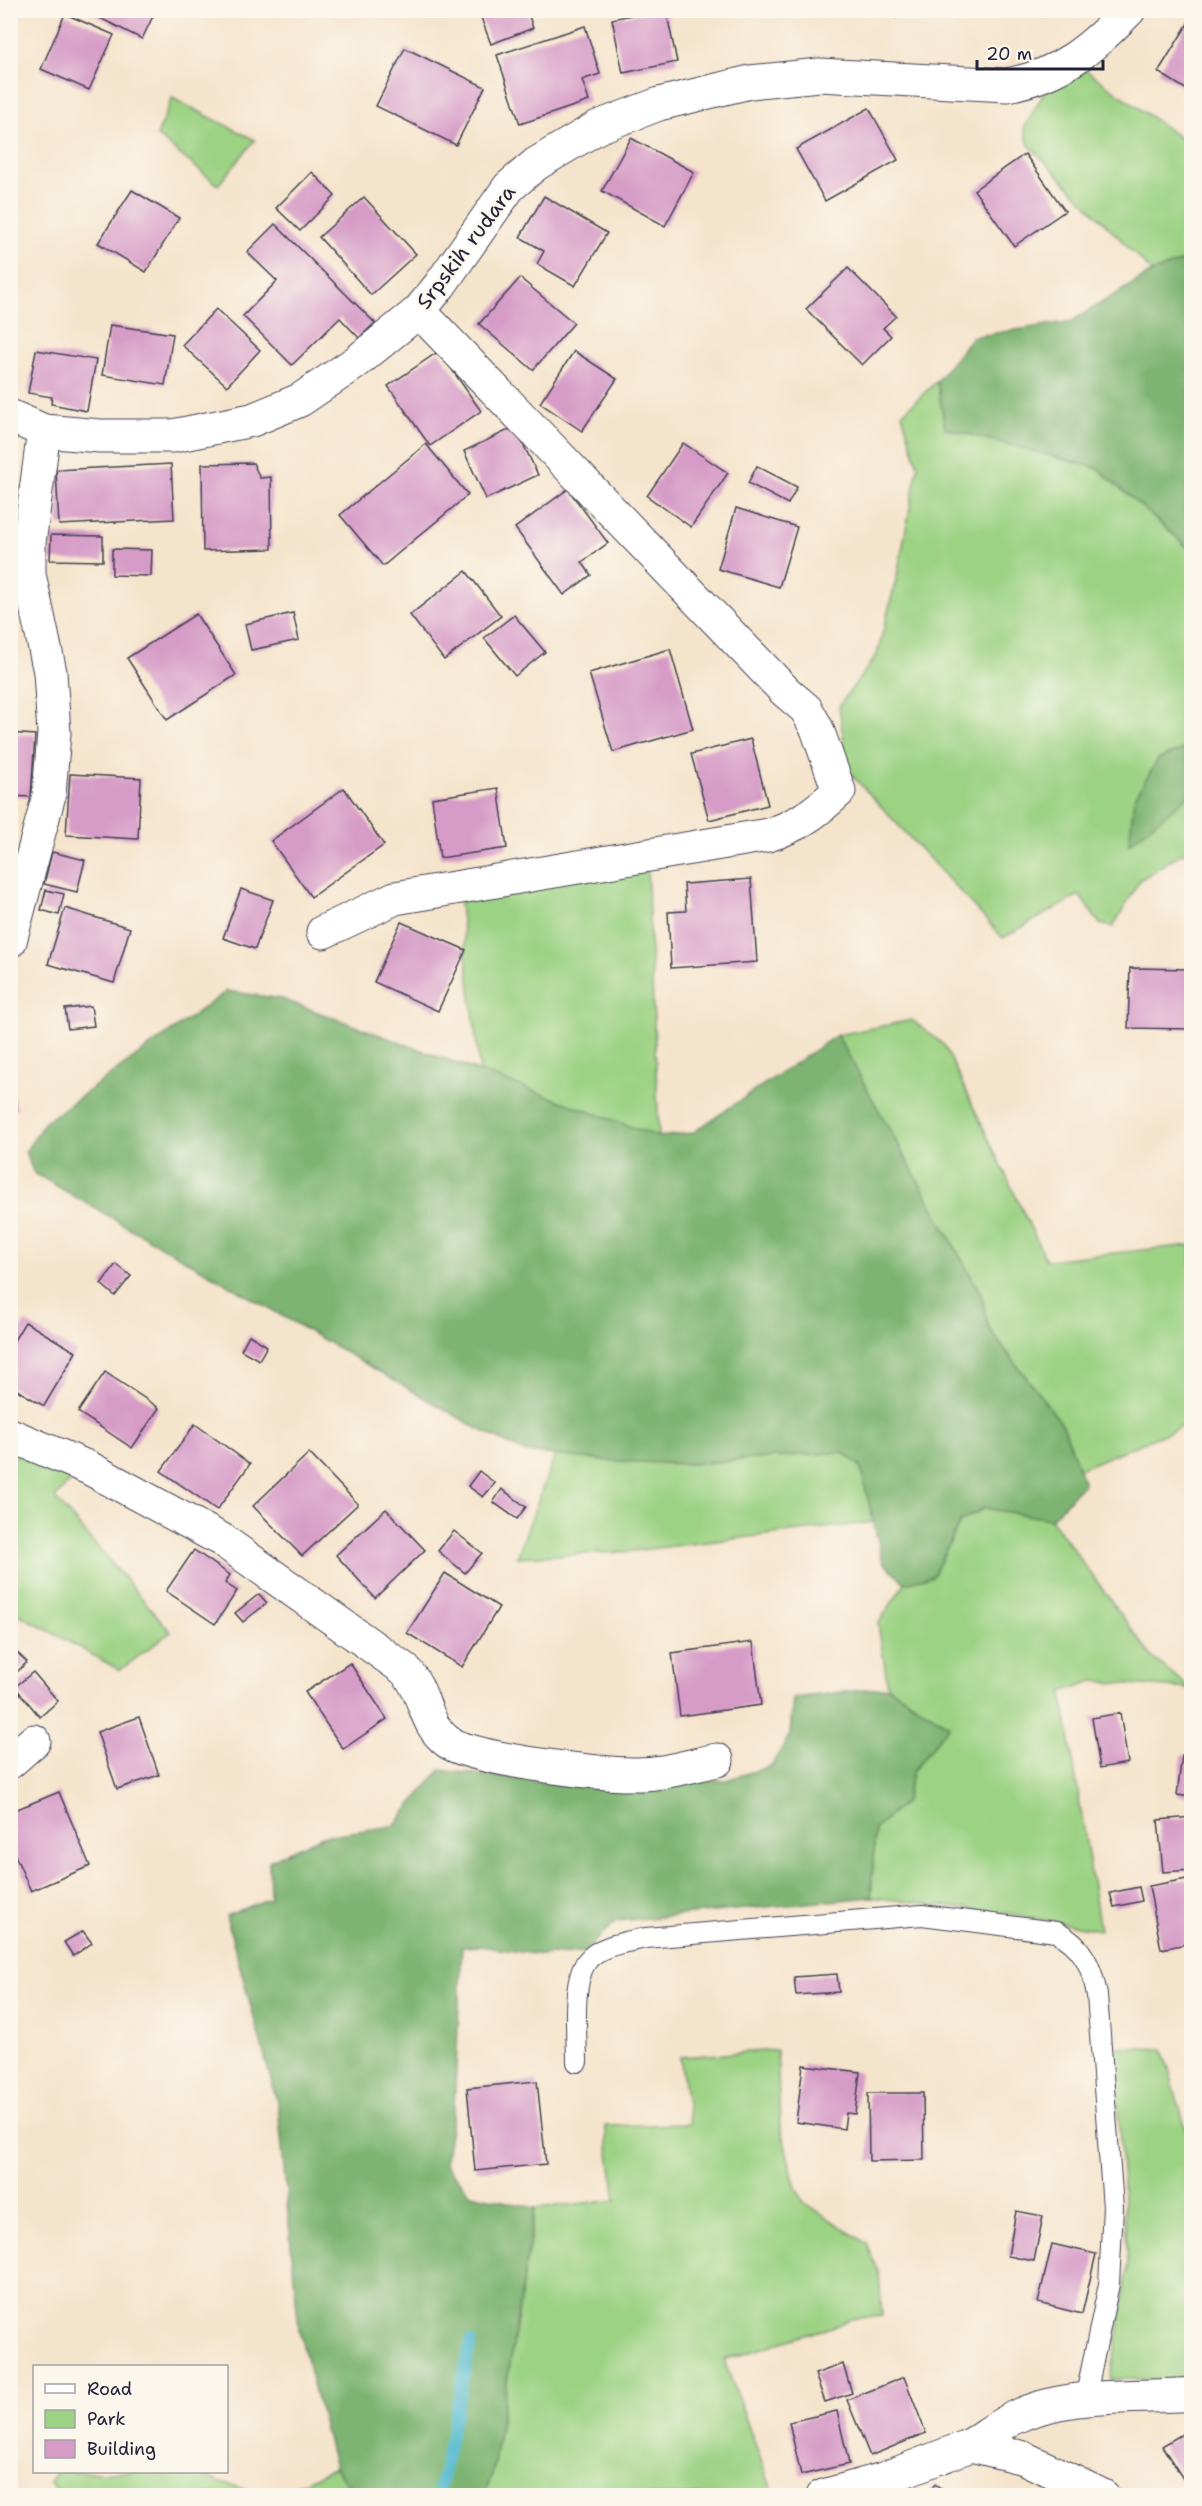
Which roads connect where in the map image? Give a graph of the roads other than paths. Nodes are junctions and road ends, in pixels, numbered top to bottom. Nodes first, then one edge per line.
1 (1129, 10) edge
2 (419, 311) junction
3 (10, 416) edge
4 (44, 431) junction
5 (323, 932) dead end
6 (10, 941) edge
7 (10, 1435) edge
8 (717, 1760) dead end
9 (577, 2062) dead end
10 (1191, 2394) edge
11 (1085, 2400) junction
12 (970, 2445) junction
13 (823, 2496) edge
14 (1103, 2496) edge

1 - 2 street, Srpskih rudara
2 - 4 street, Srpskih rudara
2 - 5 street
3 - 4 street, Srpskih rudara
4 - 6 street
7 - 8 street
9 - 11 lane
10 - 11 street
11 - 12 street
12 - 13 street
12 - 14 street

